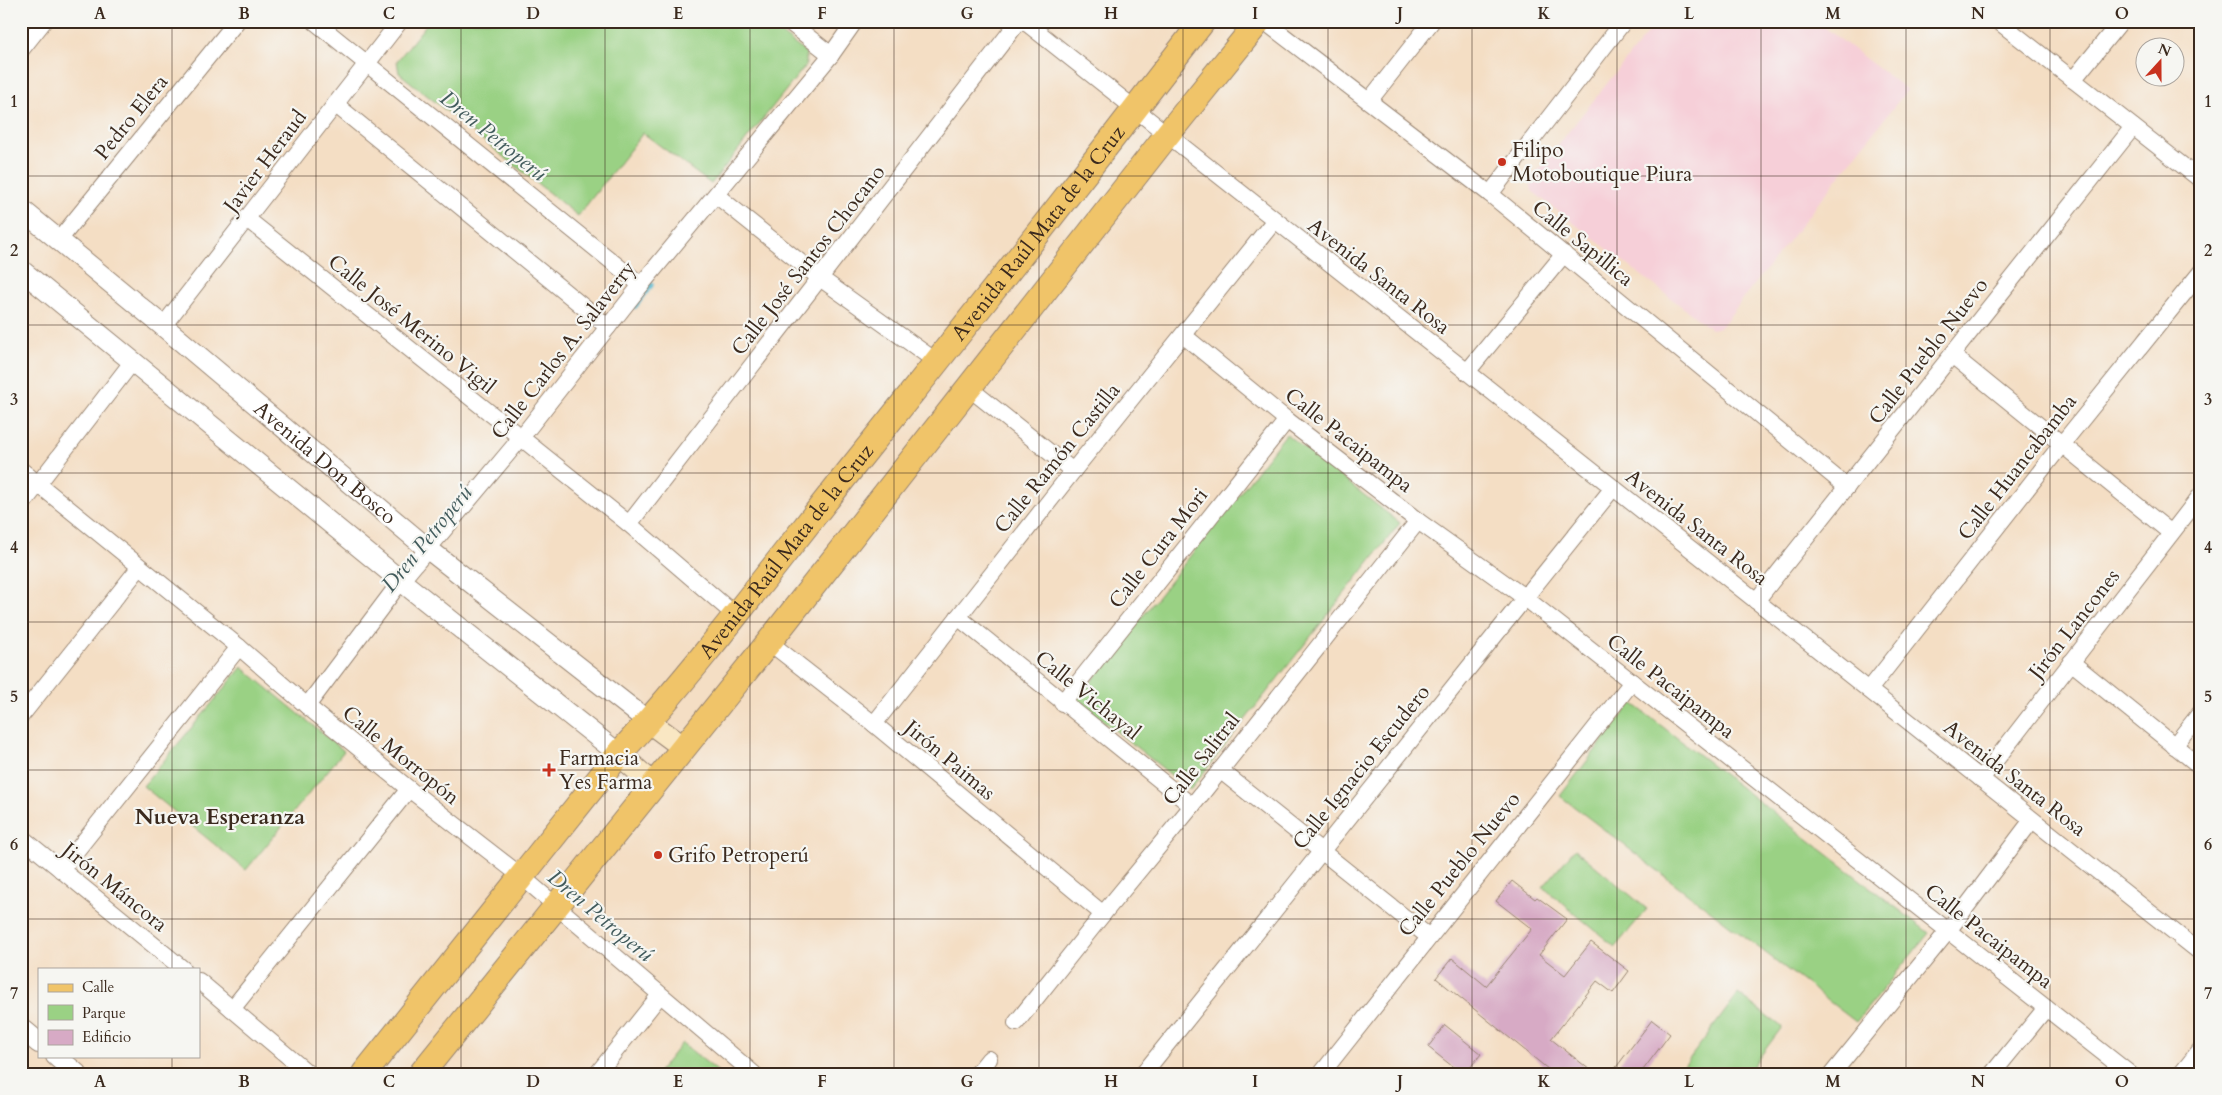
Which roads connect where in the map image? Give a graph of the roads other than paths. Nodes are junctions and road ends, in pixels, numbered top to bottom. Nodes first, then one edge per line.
1 (44, 21) edge
2 (237, 21) edge
3 (314, 21) edge
4 (400, 21) edge
5 (788, 21) edge
6 (855, 21) edge
7 (1020, 21) edge
8 (1024, 21) edge
9 (1203, 21) edge
10 (1258, 21) edge
11 (1264, 21) edge
12 (1432, 21) edge
13 (1624, 21) edge
14 (1998, 21) edge
15 (2121, 21) edge
16 (24, 41) edge
17 (831, 55) junction
18 (366, 63) junction
19 (2073, 80) junction
20 (1369, 102) junction
21 (335, 104) junction
22 (1135, 109) junction
23 (2133, 127) junction
24 (1167, 135) junction
25 (2201, 180) edge
26 (1490, 194) junction
27 (716, 195) junction
28 (21, 209) edge
29 (247, 219) junction
30 (1275, 220) junction
31 (59, 240) junction
32 (1564, 254) junction
33 (21, 270) edge
34 (2201, 272) edge
35 (820, 278) junction
36 (641, 285) junction
37 (163, 326) junction
38 (608, 327) junction
39 (1183, 335) junction
40 (1952, 355) junction
41 (133, 361) junction
42 (937, 362) junction
43 (1466, 372) junction
44 (969, 388) junction
45 (1287, 420) junction
46 (520, 439) junction
47 (2062, 444) junction
48 (21, 470) edge
49 (1073, 471) junction
50 (40, 484) junction
51 (1847, 487) junction
52 (1613, 488) junction
53 (2201, 495) edge
54 (21, 506) edge
55 (1418, 520) junction
56 (629, 524) junction
57 (2171, 533) junction
58 (428, 549) junction
59 (139, 568) junction
60 (401, 581) junction
61 (1524, 598) junction
62 (1756, 601) junction
63 (735, 615) junction
64 (958, 617) junction
65 (769, 642) junction
66 (239, 647) junction
67 (2071, 662) junction
68 (1632, 682) junction
69 (1869, 690) junction
70 (1062, 703) junction
71 (307, 706) junction
72 (2201, 712) edge
73 (21, 716) edge
74 (649, 722) junction
75 (874, 724) junction
76 (2174, 746) junction
77 (683, 747) junction
78 (619, 754) junction
79 (2201, 767) edge
80 (1220, 770) junction
81 (1981, 779) junction
82 (653, 784) junction
83 (409, 789) junction
84 (1192, 806) junction
85 (2032, 820) junction
86 (21, 837) edge
87 (1322, 850) junction
88 (60, 870) junction
89 (521, 876) junction
90 (556, 906) junction
91 (1103, 914) junction
92 (1948, 931) junction
93 (1429, 937) junction
94 (2201, 953) edge
95 (182, 968) edge
96 (200, 983) edge
97 (660, 995) junction
98 (2046, 1008) junction
99 (232, 1009) junction
100 (1016, 1023) dead end
101 (21, 1028) edge
102 (38, 1042) edge
103 (2201, 1049) edge
104 (58, 1058) edge
105 (989, 1059) dead end
106 (77, 1074) edge
107 (309, 1074) edge
108 (364, 1074) edge
109 (421, 1074) edge
110 (597, 1074) edge
111 (754, 1074) edge
112 (977, 1074) edge
113 (1142, 1074) edge
114 (1321, 1074) edge
115 (1832, 1074) edge
116 (1992, 1074) edge
117 (2130, 1074) edge
118 (2181, 1074) edge

1 - 16 street
2 - 31 street, Pedro Elera
3 - 18 street
4 - 18 street, Javier Heraud
5 - 17 street
6 - 17 street, Calle Carlos A. Salaverry
7 - 35 street, Calle José Santos Chocano
8 - 22 street, Avenida Santa Rosa
9 - 22 main road, Avenida Raúl Mata de la Cruz
10 - 24 main road, Avenida Raúl Mata de la Cruz
11 - 20 street, Calle Sapillica
12 - 20 street
13 - 26 street
14 - 19 street
15 - 19 street
17 - 27 street, Calle Carlos A. Salaverry
18 - 21 street, Javier Heraud
18 - 36 street
19 - 23 street
20 - 26 street, Calle Sapillica
21 - 29 street, Javier Heraud
21 - 38 street
22 - 24 street, Avenida Santa Rosa
22 - 42 main road, Avenida Raúl Mata de la Cruz
23 - 25 street
23 - 40 street, Calle Pueblo Nuevo
24 - 30 street, Avenida Santa Rosa
24 - 44 main road, Avenida Raúl Mata de la Cruz
26 - 32 street, Calle Sapillica
27 - 35 street
27 - 36 street, Calle Carlos A. Salaverry
28 - 31 street, Avenida Don Bosco
29 - 37 street, Javier Heraud
29 - 46 street, Calle José Merino Vigil
30 - 39 street, Calle Ramón Castilla
30 - 43 street, Avenida Santa Rosa
31 - 37 street, Avenida Don Bosco
32 - 43 street
32 - 51 street, Calle Sapillica
33 - 41 street, Avenida Don Bosco
34 - 47 street, Calle Huancabamba
35 - 42 street
35 - 56 street, Calle José Santos Chocano
36 - 38 street, Calle Carlos A. Salaverry
37 - 58 street, Avenida Don Bosco
38 - 46 street, Calle Carlos A. Salaverry
39 - 45 street, Calle Pacaipampa
39 - 49 street, Calle Ramón Castilla
40 - 47 street
40 - 51 street, Calle Pueblo Nuevo
41 - 50 street
41 - 60 street, Avenida Don Bosco
42 - 63 main road, Avenida Raúl Mata de la Cruz
43 - 52 street, Avenida Santa Rosa
44 - 49 street
44 - 65 main road, Avenida Raúl Mata de la Cruz
45 - 55 street, Calle Pacaipampa
45 - 70 street, Calle Cura Mori
46 - 56 street, Calle José Merino Vigil
46 - 58 street, Calle Carlos A. Salaverry
47 - 57 street
47 - 69 street, Calle Huancabamba
48 - 50 street, Calle Morropón
49 - 64 street, Calle Ramón Castilla
50 - 54 street
50 - 59 street, Calle Morropón
51 - 62 street, Calle Pueblo Nuevo
52 - 61 street, Calle Ignacio Escudero
52 - 62 street, Avenida Santa Rosa
53 - 57 street, Jirón Lancones
55 - 61 street, Calle Pacaipampa
55 - 80 street, Calle Salitral
56 - 63 street, Calle José Merino Vigil
57 - 67 street, Jirón Lancones
58 - 60 street, Calle Carlos A. Salaverry
58 - 74 street, Avenida Don Bosco
59 - 66 street, Calle Morropón
59 - 73 street
60 - 71 street, Calle Carlos A. Salaverry
60 - 78 street, Avenida Don Bosco
61 - 68 street, Calle Pacaipampa
61 - 87 street, Calle Ignacio Escudero
62 - 69 street, Avenida Santa Rosa
63 - 74 main road, Avenida Raúl Mata de la Cruz
64 - 70 street, Calle Vichayal
64 - 75 street, Calle Ramón Castilla
65 - 75 street, Jirón Paimas
65 - 77 main road, Avenida Raúl Mata de la Cruz
66 - 71 street, Calle Morropón
66 - 88 street
67 - 76 street
67 - 81 street, Jirón Lancones
68 - 92 street, Calle Pacaipampa
68 - 93 street, Calle Pueblo Nuevo
69 - 81 street, Avenida Santa Rosa
70 - 84 street, Calle Vichayal
71 - 83 street, Calle Morropón
72 - 76 street
74 - 77 main road, Avenida Don Bosco
74 - 78 main road, Avenida Raúl Mata de la Cruz
75 - 91 street, Jirón Paimas
76 - 79 street
77 - 82 main road, Avenida Raúl Mata de la Cruz
78 - 82 main road, Avenida Don Bosco
78 - 89 main road, Avenida Raúl Mata de la Cruz
80 - 84 street, Calle Salitral
80 - 87 street
81 - 85 street, Avenida Santa Rosa
82 - 90 main road, Avenida Raúl Mata de la Cruz
83 - 89 street, Calle Morropón
83 - 99 street
84 - 91 street, Calle Salitral
85 - 92 street
85 - 94 street, Avenida Santa Rosa
86 - 88 street, Jirón Máncora
87 - 93 street
87 - 113 street, Calle Ignacio Escudero
88 - 95 street, Jirón Máncora
89 - 90 street, Calle Morropón
89 - 108 main road, Avenida Raúl Mata de la Cruz
90 - 97 street, Calle Morropón
90 - 109 main road, Avenida Raúl Mata de la Cruz
91 - 100 street, Calle Salitral
92 - 98 street, Calle Pacaipampa
92 - 115 street
93 - 114 street, Calle Pueblo Nuevo
96 - 99 street
97 - 110 street
97 - 111 street, Calle Morropón
98 - 116 street
98 - 117 street, Calle Pacaipampa
99 - 107 street
101 - 102 street
103 - 118 street
104 - 106 street
105 - 112 street

